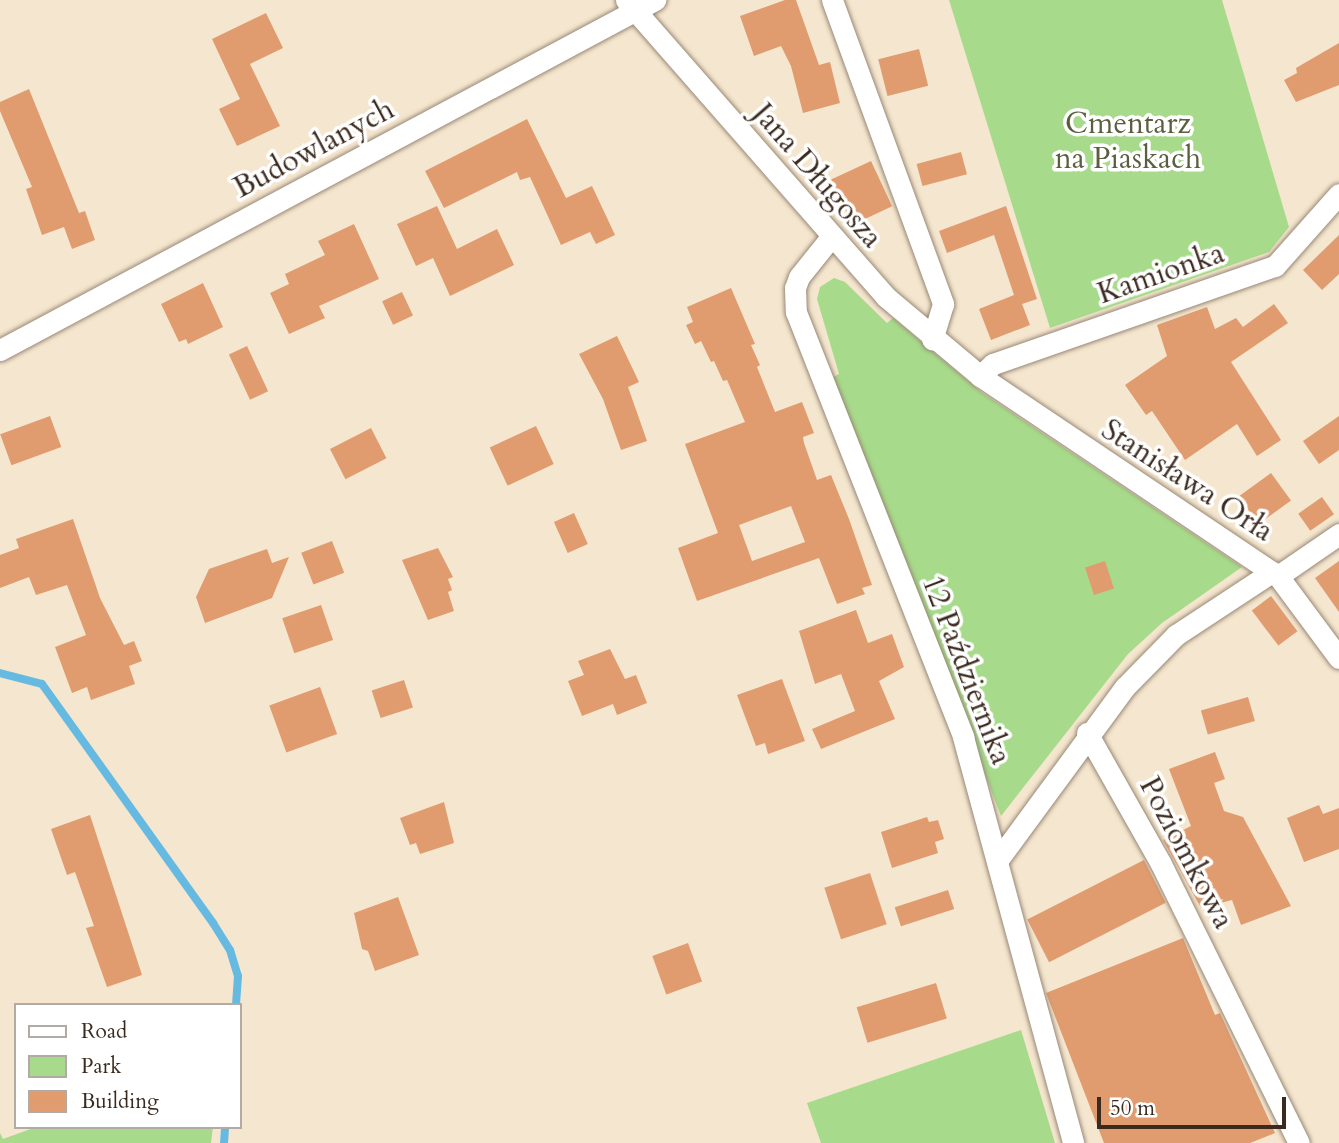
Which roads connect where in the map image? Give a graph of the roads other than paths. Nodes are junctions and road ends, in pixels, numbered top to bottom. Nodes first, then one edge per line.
1 (654, 0) edge
2 (832, 0) edge
3 (630, 6) edge
4 (1339, 194) edge
5 (831, 237) junction
6 (932, 339) junction
7 (0, 350) edge
8 (980, 376) junction
9 (1339, 534) edge
10 (1275, 574) junction
11 (1339, 659) edge
12 (1087, 733) junction
13 (997, 861) junction
14 (1073, 1143) edge
15 (1299, 1143) edge

1 - 3 street, Budowlanych
2 - 6 street
3 - 5 street, Jana Długosza
3 - 7 street, Budowlanych
4 - 8 street, Kamionka
5 - 6 street, Jana Długosza
5 - 13 street, 12 Października
6 - 8 street, Jana Długosza
8 - 10 street, Stanisława Orła
9 - 10 street
10 - 11 street, Stanisława Orła
10 - 12 street
12 - 13 street
12 - 15 street, Poziomkowa
13 - 14 street, 12 Października

